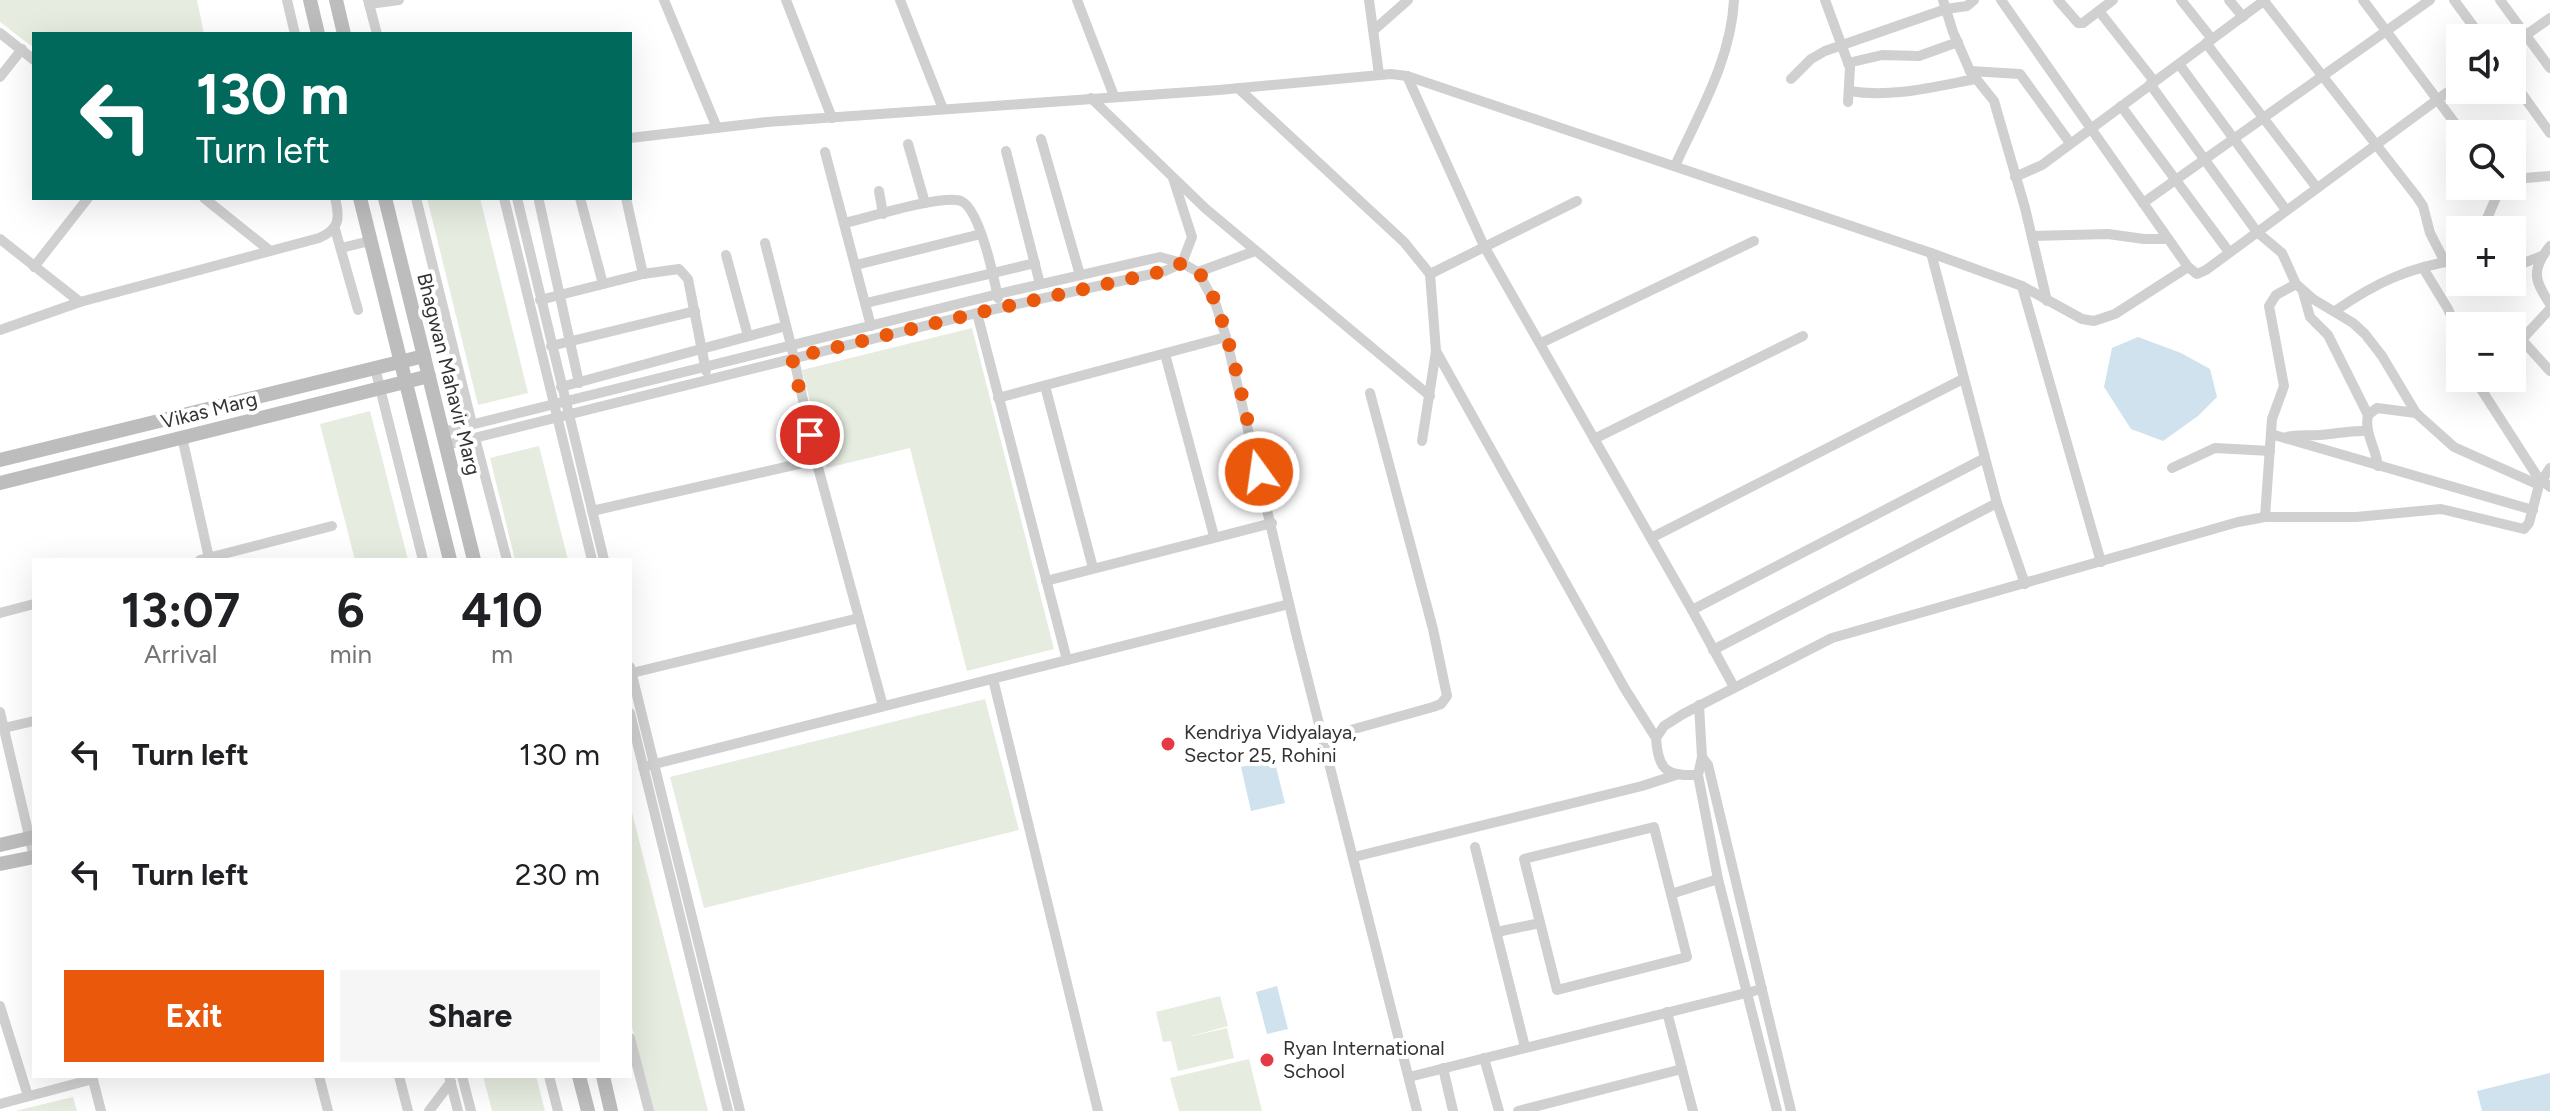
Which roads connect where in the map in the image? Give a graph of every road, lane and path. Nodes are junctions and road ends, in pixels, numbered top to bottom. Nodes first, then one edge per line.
1 (287, 0) edge
2 (310, 0) edge
3 (336, 0) edge
4 (399, 0) edge
5 (664, 0) edge
6 (786, 0) edge
7 (900, 0) edge
8 (1077, 0) edge
9 (1369, 0) edge
10 (1408, 0) edge
11 (1734, 0) edge
12 (1825, 0) edge
13 (1974, 0) edge
14 (2001, 0) edge
15 (2058, 0) edge
16 (2113, 0) edge
17 (2181, 0) edge
18 (2229, 0) edge
19 (2363, 0) edge
20 (2430, 0) edge
21 (2454, 0) edge
22 (2500, 0) edge
23 (2265, 1) edge
24 (369, 2) edge
25 (1945, 4) edge
26 (2099, 11) junction
27 (2243, 17) junction
28 (2550, 18) edge
29 (2472, 24) edge
30 (2517, 24) edge
31 (1374, 30) junction
32 (2386, 31) junction
33 (295, 32) edge
34 (318, 32) edge
35 (344, 32) edge
36 (376, 32) edge
37 (0, 33) edge
38 (2526, 36) joint
39 (2209, 41) junction
40 (1958, 42) junction
41 (1841, 45) junction
42 (22, 49) junction
43 (32, 58) edge
44 (1848, 63) junction
45 (2179, 64) junction
46 (2550, 68) edge
47 (1379, 74) junction
48 (1973, 75) junction
49 (1407, 76) junction
50 (0, 77) edge
51 (2322, 77) junction
52 (1791, 79) dead end
53 (2152, 83) junction
54 (1238, 88) junction
55 (2446, 93) edge
56 (1114, 96) junction
57 (1091, 98) junction
58 (2436, 100) junction
59 (2526, 100) edge
60 (2121, 106) junction
61 (943, 109) junction
62 (832, 118) junction
63 (2263, 118) junction
64 (2452, 120) edge
65 (717, 128) junction
66 (2089, 129) junction
67 (2550, 133) edge
68 (632, 138) edge
69 (1041, 139) dead end
70 (2234, 139) junction
71 (2070, 143) junction
72 (908, 144) dead end
73 (2375, 144) junction
74 (1006, 151) dead end
75 (825, 152) dead end
76 (2204, 160) junction
77 (1675, 166) junction
78 (2550, 176) edge
79 (2015, 177) junction
80 (1173, 178) junction
81 (2526, 178) edge
82 (2175, 181) junction
83 (2317, 188) junction
84 (879, 191) dead end
85 (86, 200) edge
86 (206, 200) edge
87 (335, 200) edge
88 (360, 200) edge
89 (385, 200) edge
90 (416, 200) edge
91 (505, 200) edge
92 (517, 200) edge
93 (581, 200) edge
94 (626, 200) edge
95 (539, 201) dead end
96 (1577, 201) dead end
97 (925, 203) junction
98 (2143, 203) junction
99 (2286, 210) junction
100 (883, 214) junction
101 (845, 223) junction
102 (335, 229) junction
103 (2257, 232) junction
104 (981, 234) junction
105 (2032, 236) junction
106 (0, 239) edge
107 (2168, 239) junction
108 (370, 241) junction
109 (1754, 241) dead end
110 (765, 243) dead end
111 (1484, 246) junction
112 (2550, 246) edge
113 (341, 248) junction
114 (269, 250) junction
115 (1255, 251) junction
116 (2229, 252) junction
117 (1931, 253) junction
118 (726, 255) dead end
119 (2542, 256) junction
120 (2445, 262) joint
121 (2526, 262) edge
122 (1035, 263) junction
123 (1182, 263) junction
124 (856, 265) junction
125 (34, 267) junction
126 (2188, 267) junction
127 (2423, 268) junction
128 (1198, 272) junction
129 (991, 273) junction
130 (643, 274) junction
131 (1430, 274) junction
132 (1080, 275) junction
133 (603, 284) junction
134 (1040, 284) junction
135 (2022, 286) junction
136 (2300, 288) junction
137 (998, 294) junction
138 (559, 295) junction
139 (540, 300) junction
140 (2047, 301) junction
141 (80, 302) junction
142 (866, 303) junction
143 (2550, 307) edge
144 (1000, 308) junction
145 (358, 310) dead end
146 (695, 311) junction
147 (2335, 311) junction
148 (2449, 312) edge
149 (977, 313) junction
150 (786, 326) junction
151 (871, 326) junction
152 (0, 330) edge
153 (2526, 333) edge
154 (748, 336) junction
155 (1803, 336) dead end
156 (1226, 337) junction
157 (569, 340) junction
158 (1541, 343) junction
159 (791, 345) junction
160 (551, 346) junction
161 (703, 347) junction
162 (1436, 351) junction
163 (2526, 351) edge
164 (1165, 354) junction
165 (424, 356) junction
166 (792, 358) junction
167 (401, 362) junction
168 (375, 368) junction
169 (2550, 371) edge
170 (706, 373) junction
171 (429, 376) junction
172 (1963, 379) junction
173 (405, 382) junction
174 (579, 383) junction
175 (1045, 386) junction
176 (561, 387) junction
177 (381, 388) junction
178 (2483, 392) edge
179 (1370, 393) dead end
180 (1430, 396) junction
181 (998, 398) junction
182 (559, 403) junction
183 (2416, 413) junction
184 (562, 415) junction
185 (2368, 415) junction
186 (472, 424) junction
187 (2366, 431) junction
188 (2271, 434) junction
189 (182, 437) junction
190 (444, 438) junction
191 (475, 438) junction
192 (2285, 438) junction
193 (1594, 439) junction
194 (1422, 441) dead end
195 (2270, 451) junction
196 (1985, 458) junction
197 (0, 460) edge
198 (816, 460) junction
199 (2378, 466) junction
200 (2172, 468) dead end
201 (2550, 468) edge
202 (0, 483) edge
203 (2543, 484) edge
204 (1997, 503) junction
205 (2533, 510) junction
206 (592, 511) junction
207 (2265, 517) junction
208 (1272, 523) junction
209 (332, 526) dead end
210 (1214, 536) junction
211 (1651, 538) junction
212 (204, 558) edge
213 (208, 558) edge
214 (423, 558) edge
215 (449, 558) edge
216 (474, 558) edge
217 (506, 558) edge
218 (592, 558) edge
219 (604, 558) edge
220 (2101, 562) junction
221 (1093, 568) junction
222 (1046, 581) junction
223 (2025, 584) junction
224 (1289, 604) junction
225 (32, 605) edge
226 (1692, 610) junction
227 (0, 613) edge
228 (859, 618) junction
229 (1713, 650) junction
230 (1067, 660) junction
231 (632, 670) edge
232 (632, 675) edge
233 (993, 679) junction
234 (1734, 687) junction
235 (1699, 705) junction
236 (883, 706) junction
237 (0, 712) edge
238 (632, 719) edge
239 (32, 721) edge
240 (4, 728) junction
241 (1322, 738) junction
242 (1656, 738) junction
243 (1702, 757) junction
244 (649, 766) junction
245 (1676, 775) junction
246 (1698, 775) junction
247 (32, 837) edge
248 (0, 845) edge
249 (1475, 847) dead end
250 (32, 857) edge
251 (1354, 857) junction
252 (0, 864) edge
253 (1718, 879) junction
254 (1671, 894) junction
255 (1540, 923) junction
256 (1497, 932) junction
257 (1762, 989) junction
258 (1747, 992) junction
259 (0, 1006) edge
260 (1667, 1012) junction
261 (4, 1038) edge
262 (632, 1046) edge
263 (1525, 1047) junction
264 (1484, 1058) junction
265 (1443, 1068) junction
266 (1682, 1069) junction
267 (1409, 1077) junction
268 (92, 1078) edge
269 (320, 1078) edge
270 (400, 1078) edge
271 (463, 1078) edge
272 (550, 1078) edge
273 (580, 1078) edge
274 (603, 1078) edge
275 (450, 1079) edge
276 (28, 1096) junction
277 (0, 1104) edge
278 (101, 1111) edge
279 (328, 1111) edge
280 (408, 1111) edge
281 (429, 1111) edge
282 (458, 1111) edge
283 (471, 1111) edge
284 (558, 1111) edge
285 (588, 1111) edge
286 (611, 1111) edge
287 (649, 1111) edge
288 (728, 1111) edge
289 (740, 1111) edge
290 (1098, 1111) edge
291 (1417, 1111) edge
292 (1453, 1111) edge
293 (1499, 1111) edge
294 (1518, 1111) edge
295 (1693, 1111) edge
296 (1777, 1111) edge
297 (1791, 1111) edge

1 - 33 street
2 - 34 street
3 - 35 street
4 - 24 street
5 - 65 street
6 - 62 street
7 - 61 street
8 - 56 street
9 - 31 street
10 - 31 street
11 - 77 street
12 - 41 street
13 - 25 street
14 - 66 street
15 - 26 street
16 - 26 street
17 - 39 street
18 - 27 street
19 - 32 street
20 - 32 street
21 - 29 street
22 - 30 street
23 - 27 street
23 - 51 street
24 - 36 street
25 - 40 street
25 - 41 street
26 - 53 street
27 - 39 street
28 - 38 street
31 - 47 street
32 - 51 street
32 - 58 street
37 - 42 street
38 - 46 street
39 - 45 street
39 - 63 street
40 - 44 street
40 - 48 street
41 - 44 street
41 - 52 street
42 - 43 street
42 - 50 street
44 - 48 street
45 - 53 street
45 - 70 street
47 - 49 street
47 - 54 street
48 - 71 street
48 - 79 street
49 - 77 street
49 - 111 street
51 - 63 street
51 - 73 street
53 - 60 street
53 - 76 street
54 - 56 street
54 - 131 street
55 - 58 street
56 - 57 street
57 - 61 street
57 - 80 street
58 - 64 street
58 - 73 street
59 - 67 street
60 - 66 street
60 - 82 street
61 - 62 street
62 - 65 street
63 - 70 street
63 - 83 street
65 - 68 street
66 - 71 street
66 - 98 street
69 - 132 street
70 - 76 street
70 - 99 street
71 - 79 street
72 - 97 street
73 - 83 street
73 - 120 street
74 - 122 street
75 - 101 street
76 - 82 street
76 - 103 street
77 - 117 street
78 - 81 street
79 - 105 street
80 - 115 street
80 - 123 street
82 - 98 street
82 - 116 street
83 - 99 street
84 - 100 street
85 - 125 street
86 - 114 street
87 - 102 street
88 - 108 street
89 - 165 street, Bhagwan Mahavir Marg
90 - 186 street
91 - 182 street
92 - 139 street
93 - 133 street
94 - 130 street
95 - 138 street
96 - 111 street
97 - 100 street
97 - 104 street
98 - 107 street
99 - 103 street
100 - 101 street
101 - 124 street
102 - 113 street
102 - 114 street
103 - 116 street
103 - 136 street
104 - 124 street
104 - 129 street
105 - 107 street
105 - 140 street
106 - 125 street
107 - 126 street
108 - 113 street
108 - 167 street
109 - 158 street
110 - 150 street
111 - 131 street
111 - 158 street
112 - 119 street
113 - 145 street
114 - 141 street
115 - 128 street
115 - 180 street
116 - 126 street
117 - 135 street
117 - 172 street
118 - 154 street
119 - 121 street
119 - 143 street
120 - 127 street
122 - 129 street
122 - 134 street
123 - 128 street
123 - 132 street
123 - 144 street
124 - 142 street
125 - 141 street
126 - 140 street
127 - 147 street
127 - 148 street
128 - 156 street
129 - 137 street
129 - 142 street
130 - 133 street
130 - 146 street
131 - 162 street
132 - 134 street
133 - 138 street
134 - 137 street
135 - 140 street
135 - 220 street
136 - 147 street
136 - 185 street
136 - 188 street
137 - 144 street
137 - 151 street
138 - 139 street
138 - 157 street
139 - 160 street
141 - 152 street
142 - 151 street
143 - 153 street
144 - 149 street
146 - 157 street
146 - 161 street
147 - 183 street
149 - 166 street
149 - 181 street
150 - 154 street
150 - 159 street
151 - 159 street
154 - 161 street
155 - 193 street
156 - 164 street
156 - 208 street
157 - 160 street
157 - 174 street
158 - 193 street
159 - 166 street
159 - 170 street
160 - 176 street
161 - 170 street
161 - 174 street
162 - 180 street
162 - 242 street
163 - 169 street
164 - 175 street
164 - 210 street
165 - 167 street, Vikas Marg
165 - 171 street, Bhagwan Mahavir Marg
166 - 170 street
166 - 198 street
167 - 168 street, Vikas Marg
167 - 173 street
168 - 177 street
168 - 197 street, Vikas Marg
170 - 182 street
170 - 184 street
171 - 173 street, Vikas Marg
171 - 190 street, Bhagwan Mahavir Marg
172 - 196 street
172 - 211 street
173 - 177 street, Vikas Marg
173 - 215 street
174 - 176 street
175 - 181 street
175 - 221 street
176 - 182 street
177 - 189 street, Vikas Marg
177 - 214 street
178 - 203 street
179 - 241 street
180 - 194 street
181 - 222 street
182 - 184 street
182 - 186 street
183 - 185 street
183 - 203 street
184 - 191 street
184 - 206 street
184 - 218 street
185 - 187 street
186 - 190 street
187 - 192 street
187 - 199 street
188 - 192 street
188 - 195 street
189 - 202 street, Vikas Marg
189 - 212 street
190 - 191 street
190 - 216 street, Bhagwan Mahavir Marg
191 - 217 street
192 - 199 street
193 - 211 street
195 - 200 street
195 - 207 street
196 - 204 street
196 - 226 street
198 - 206 street
198 - 228 street
199 - 205 street
201 - 203 street
203 - 205 street
204 - 223 street
204 - 229 street
205 - 207 street
206 - 219 street
207 - 220 street
208 - 210 street
208 - 224 street
209 - 213 street
210 - 221 street
211 - 226 street
220 - 223 street
221 - 222 street
222 - 230 street
223 - 234 street
224 - 230 street
224 - 241 street
225 - 227 street
226 - 229 street
228 - 231 street
228 - 236 street
229 - 234 street
230 - 233 street
232 - 244 street
233 - 236 street
233 - 290 street
234 - 235 street
235 - 242 street
235 - 243 street
236 - 244 street
237 - 240 street
238 - 244 street
239 - 240 street
240 - 247 street
241 - 251 street
242 - 245 street
243 - 246 street
243 - 257 street
244 - 288 street
244 - 289 street
245 - 246 street
245 - 251 street
246 - 253 street
247 - 248 street
249 - 256 street
250 - 252 street
251 - 267 street
253 - 254 street
253 - 258 street
254 - 255 street
254 - 255 street
255 - 256 street
256 - 263 street
257 - 258 street
257 - 297 street
258 - 260 street
258 - 296 street
259 - 261 street
260 - 263 street
260 - 266 street
261 - 276 street
262 - 287 street
263 - 264 street
264 - 265 street
264 - 293 street
265 - 267 street
265 - 292 street
266 - 294 street
266 - 295 street
267 - 291 street
268 - 276 street
268 - 278 street
269 - 279 street
270 - 280 street
271 - 283 street
272 - 284 street
273 - 285 street
274 - 286 street
275 - 281 street
275 - 282 street
276 - 277 street

